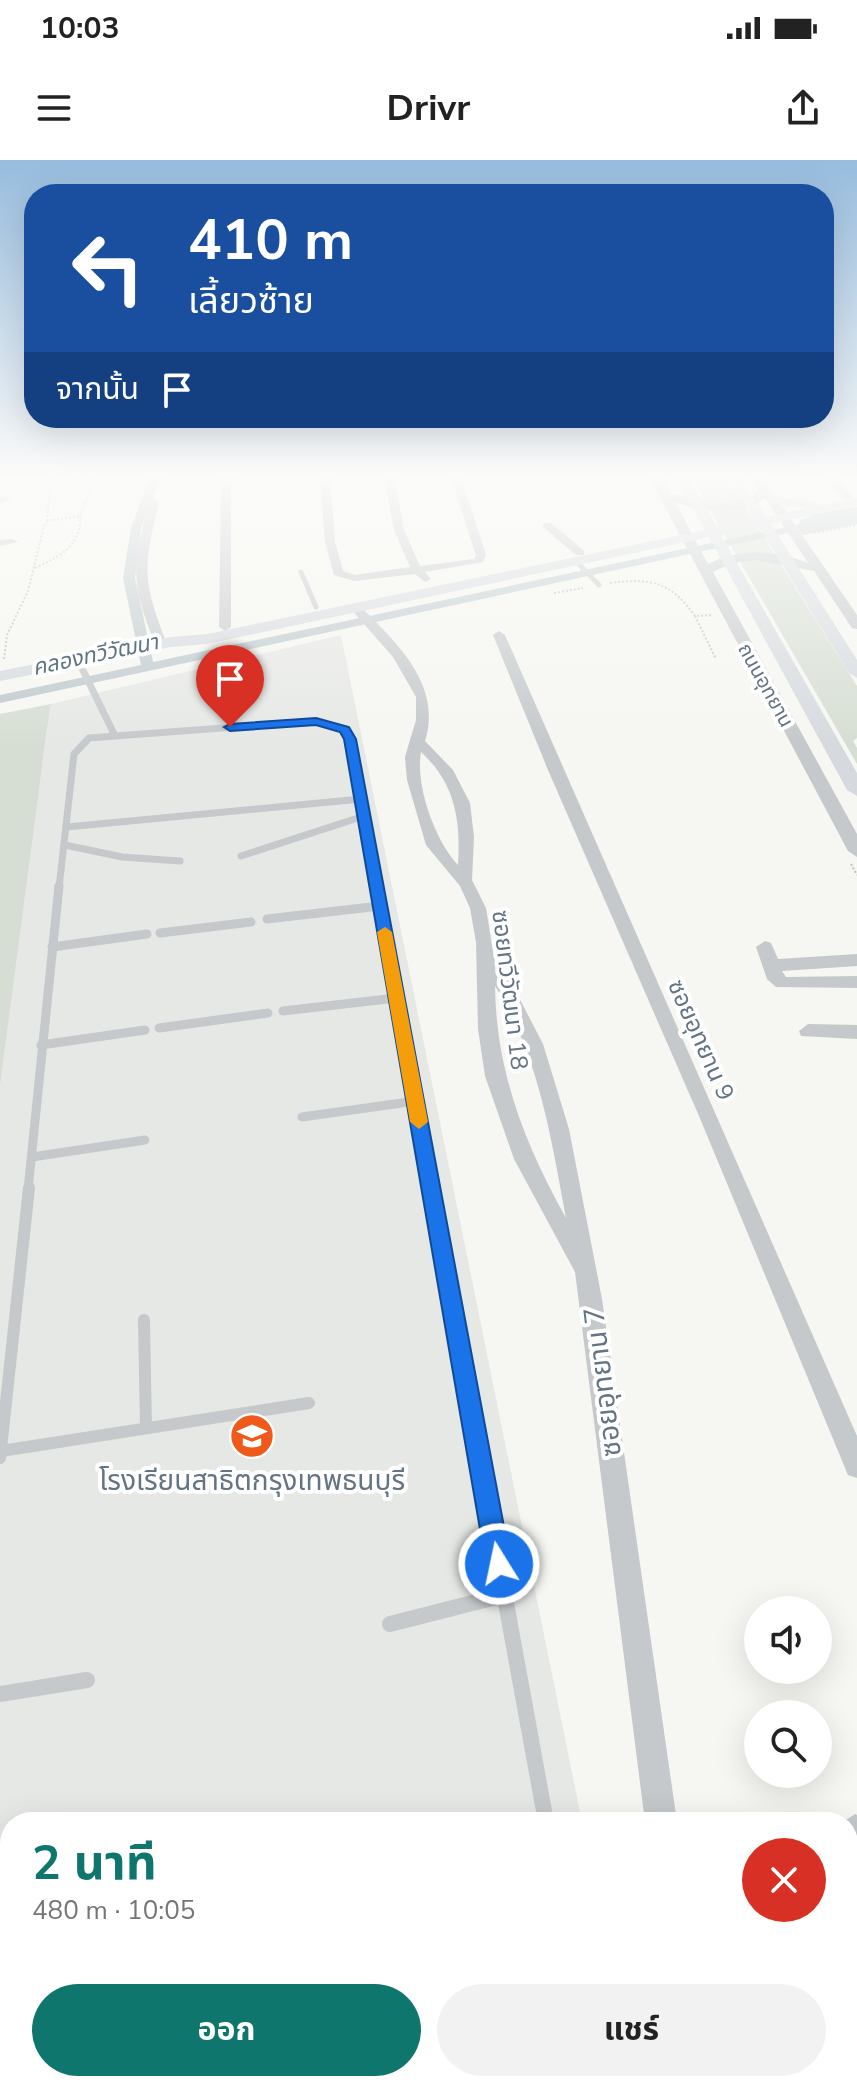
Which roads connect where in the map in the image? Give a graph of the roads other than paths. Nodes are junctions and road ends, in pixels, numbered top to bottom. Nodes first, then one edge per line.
1 (143, 565) edge
2 (225, 565) edge
3 (336, 565) edge
4 (415, 565) edge
5 (457, 565) edge
6 (545, 565) edge
7 (555, 565) edge
8 (582, 565) edge
9 (702, 565) edge
10 (711, 565) edge
11 (731, 565) edge
12 (789, 565) edge
13 (801, 565) edge
14 (817, 565) edge
15 (703, 568) junction
16 (418, 571) junction
17 (301, 572) dead end
18 (822, 575) junction
19 (430, 583) junction
20 (597, 583) road end
21 (316, 607) junction
22 (358, 610) junction
23 (857, 625) edge
24 (225, 627) junction
25 (499, 635) dead end
26 (154, 645) junction
27 (80, 666) junction
28 (857, 673) edge
29 (4, 675) edge
30 (115, 736) junction
31 (419, 743) junction
32 (857, 790) edge
33 (361, 799) junction
34 (364, 816) junction
35 (67, 827) junction
36 (65, 845) junction
37 (857, 851) edge
38 (241, 856) dead end
39 (180, 861) dead end
40 (465, 878) junction
41 (380, 906) junction
42 (267, 919) dead end
43 (251, 922) dead end
44 (160, 933) dead end
45 (147, 934) dead end
46 (52, 947) junction
47 (765, 947) dead end
48 (486, 959) junction
49 (857, 960) edge
50 (772, 968) junction
51 (857, 982) edge
52 (396, 998) junction
53 (283, 1011) dead end
54 (268, 1013) dead end
55 (159, 1028) dead end
56 (145, 1030) dead end
57 (808, 1031) dead end
58 (857, 1032) edge
59 (41, 1045) junction
60 (416, 1101) junction
61 (302, 1117) dead end
62 (145, 1140) dead end
63 (32, 1157) junction
64 (590, 1281) junction
65 (144, 1320) dead end
66 (309, 1403) dead end
67 (146, 1428) junction
68 (1, 1451) edge
69 (0, 1458) edge
70 (857, 1466) edge
71 (504, 1595) junction
72 (390, 1624) dead end
73 (87, 1680) dead end
74 (0, 1694) edge
75 (544, 1812) edge
76 (659, 1812) edge

1 - 26 street
2 - 24 street
3 - 16 street
4 - 16 street
5 - 16 street
6 - 19 main road
7 - 22 main road
8 - 20 lane
9 - 15 street, ถนนอุทยาน
10 - 15 street
11 - 32 main road, ถนนอุทยาน
12 - 28 main road
13 - 18 street
14 - 18 street
15 - 37 street, ถนนอุทยาน
16 - 19 street
17 - 21 lane
18 - 23 street
19 - 21 main road
21 - 24 main road
22 - 26 main road
22 - 31 street, ซอยทวีวัฒนา 18
24 - 26 main road
25 - 70 street, ซอยอุทยาน 9
26 - 27 main road
27 - 29 main road
27 - 30 lane
30 - 33 lane
30 - 35 lane
31 - 40 street, ซอยทวีวัฒนา 18
31 - 40 street, ซอยทวีวัฒนา 18
33 - 34 lane
33 - 35 lane
34 - 38 lane
34 - 41 lane
35 - 36 lane
36 - 39 lane
36 - 46 lane
40 - 48 street, ซอยทวีวัฒนา 18
41 - 42 lane
41 - 52 lane
43 - 44 lane
45 - 46 lane
46 - 59 lane
47 - 50 street
48 - 64 street, ซอยอุทยาน 7
48 - 64 street, ซอยทวีวัฒนา 18
49 - 50 street
50 - 51 street
52 - 53 lane
52 - 60 lane
54 - 55 lane
56 - 59 lane
57 - 58 street
59 - 63 lane
60 - 61 lane
60 - 71 lane
62 - 63 lane
63 - 68 lane
64 - 76 street, ซอยอุทยาน 7
65 - 67 lane
66 - 67 lane
67 - 68 lane
68 - 69 lane
71 - 72 lane
71 - 75 lane
73 - 74 lane

